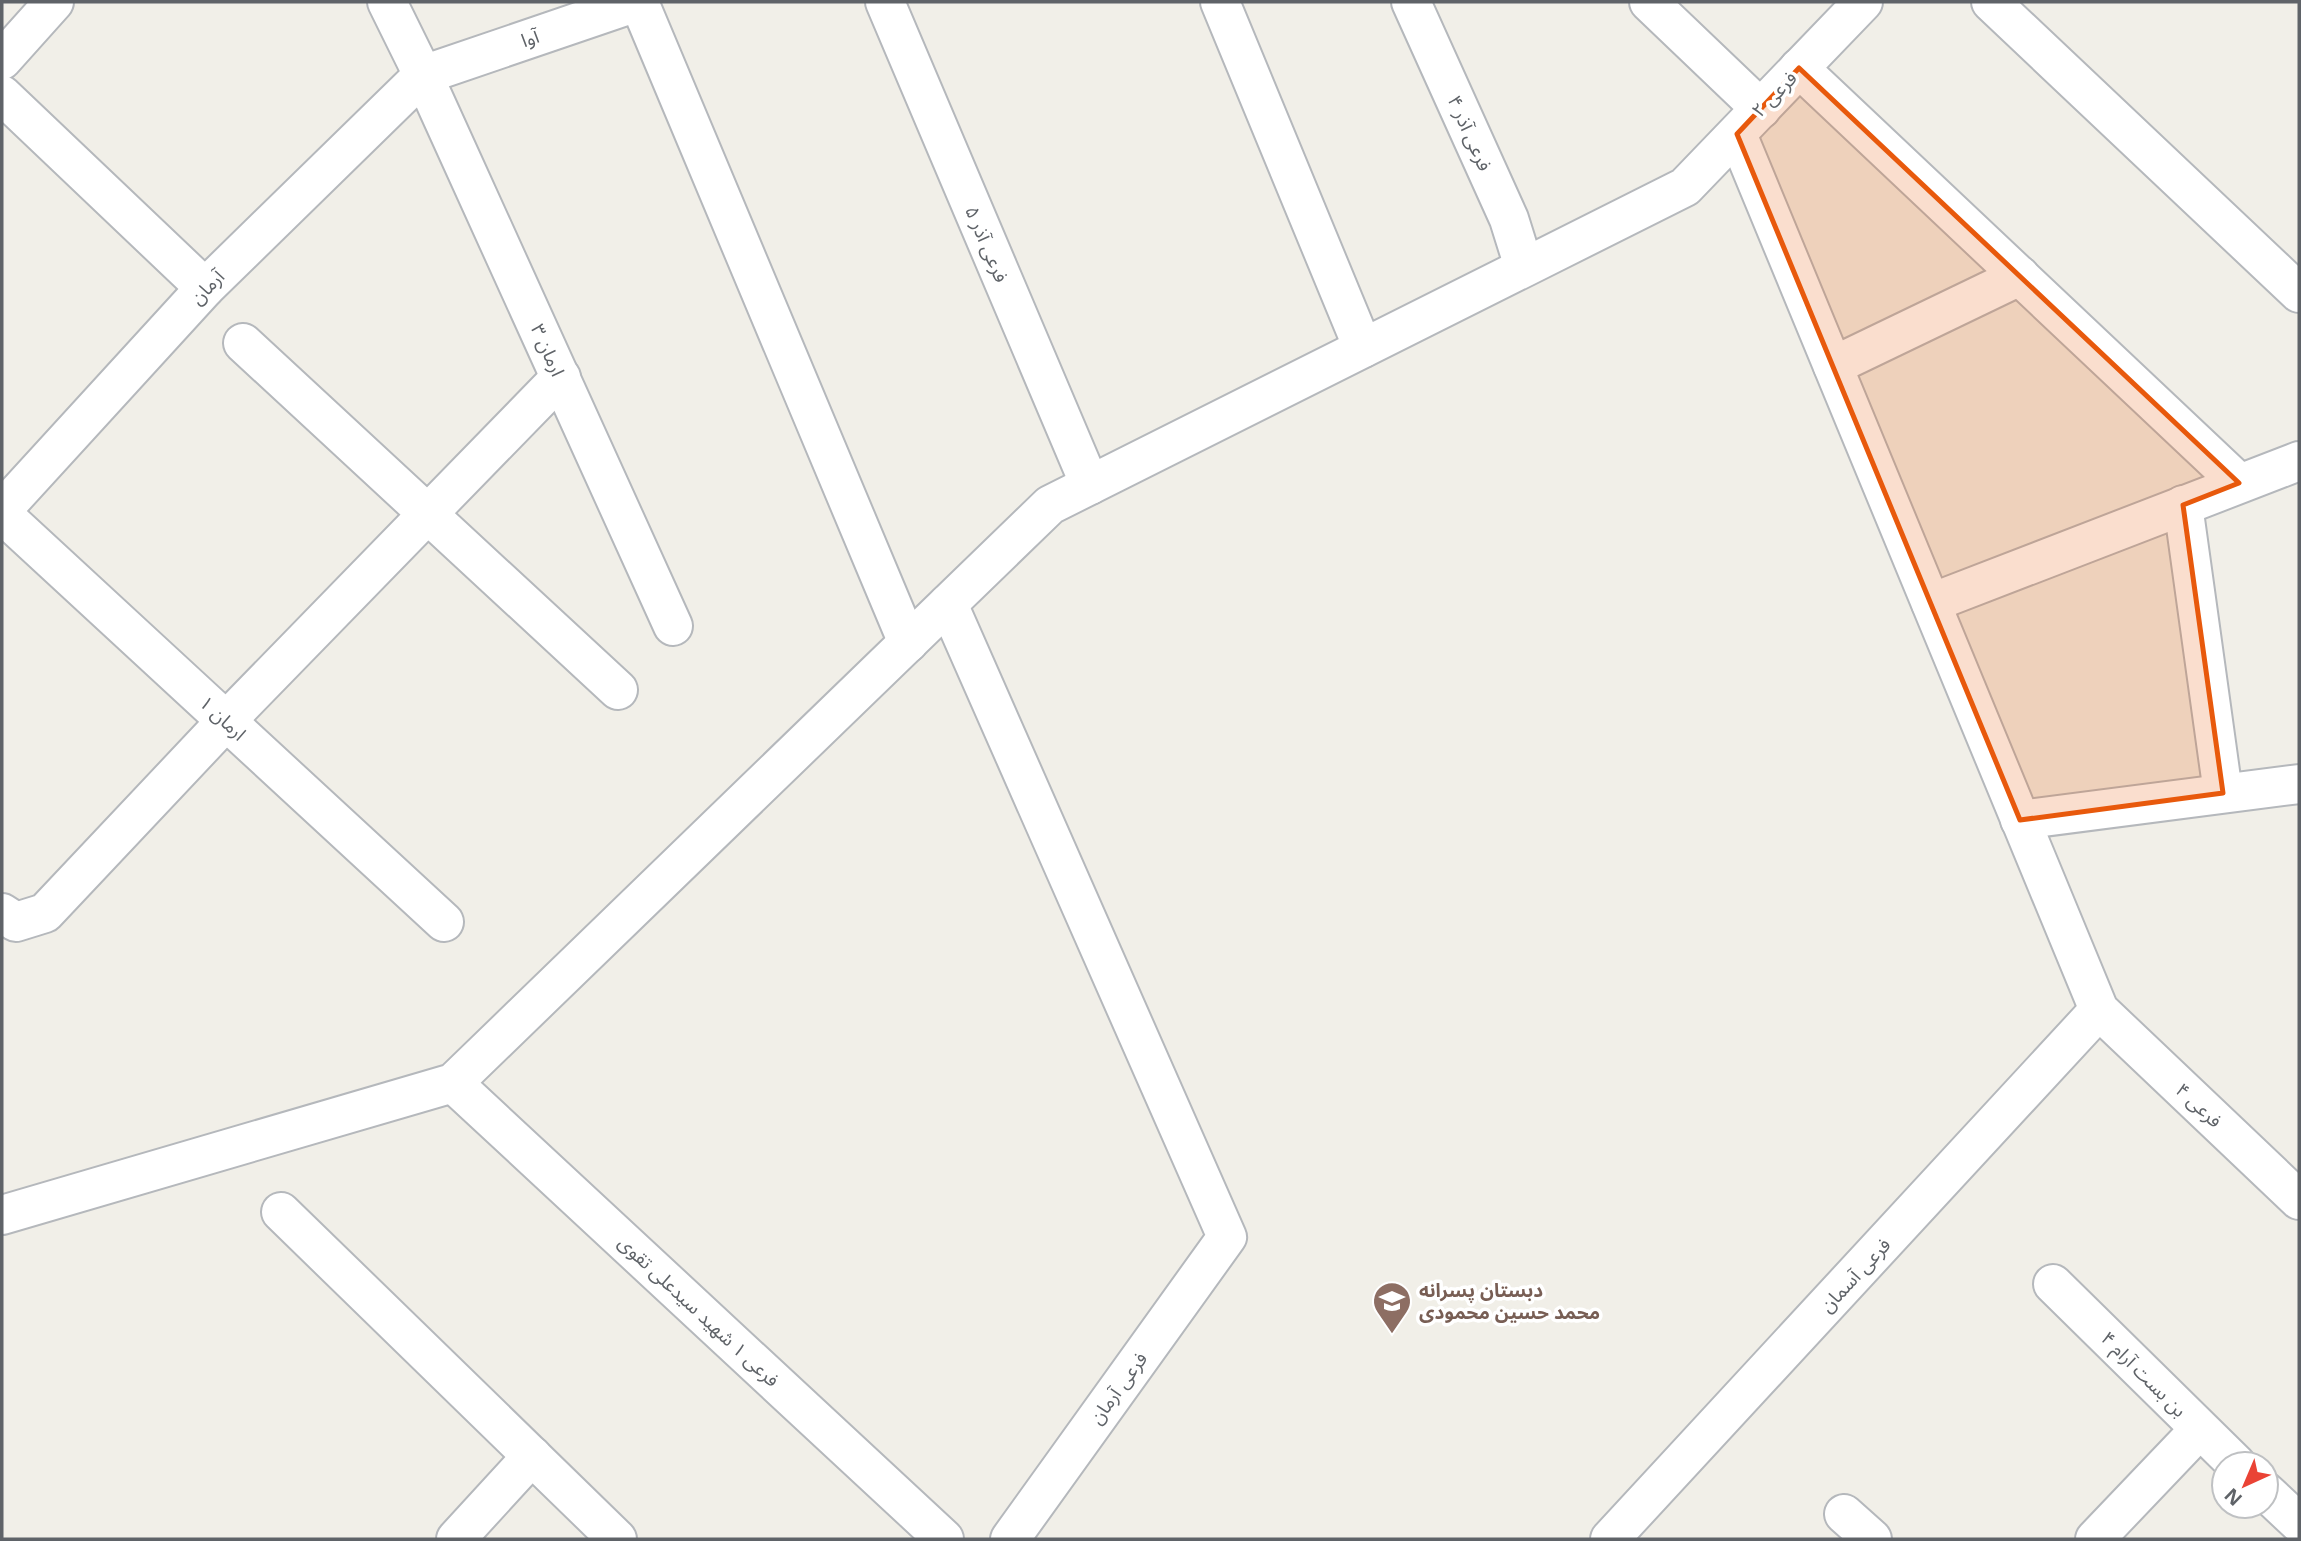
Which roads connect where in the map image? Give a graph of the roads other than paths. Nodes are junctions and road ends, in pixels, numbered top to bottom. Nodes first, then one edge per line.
1 (54, 2) edge
2 (387, 2) edge
3 (638, 2) edge
4 (885, 2) edge
5 (1220, 2) edge
6 (1411, 2) edge
7 (1649, 2) edge
8 (1863, 2) edge
9 (1990, 2) edge
10 (2, 60) edge
11 (1800, 68) junction
12 (424, 75) junction
13 (2, 95) edge
14 (1749, 121) junction
15 (1524, 267) junction
16 (2020, 276) junction
17 (205, 288) junction
18 (2299, 292) edge
19 (243, 344) dead end
20 (1363, 348) junction
21 (1833, 366) junction
22 (561, 377) junction
23 (2299, 461) edge
24 (2239, 483) junction
25 (1090, 485) junction
26 (2183, 505) junction
27 (2, 512) edge
28 (427, 515) junction
29 (1931, 603) junction
30 (948, 604) junction
31 (673, 626) dead end
32 (908, 643) junction
33 (618, 690) dead end
34 (226, 721) junction
35 (2299, 784) edge
36 (2223, 793) junction
37 (2021, 820) junction
38 (2, 913) edge
39 (444, 922) dead end
40 (2099, 1010) junction
41 (453, 1083) junction
42 (2299, 1200) edge
43 (281, 1212) dead end
44 (2, 1215) edge
45 (2053, 1283) dead end
46 (2199, 1430) junction
47 (2221, 1450) edge
48 (532, 1456) junction
49 (2280, 1505) edge
50 (1843, 1514) dead end
51 (2299, 1523) edge
52 (456, 1539) edge
53 (617, 1539) edge
54 (944, 1539) edge
55 (1010, 1539) edge
56 (1610, 1539) edge
57 (1872, 1539) edge
58 (2095, 1539) edge

1 - 10 street
2 - 12 street, ارمان ۳
3 - 12 street, آوا
3 - 32 street
4 - 25 street, فرعی آذر ۵
5 - 20 street
6 - 15 street, فرعی آذر ۴
7 - 14 street
8 - 11 street, فرعی ۲
9 - 18 street
11 - 14 street, فرعی ۲
11 - 16 street
12 - 17 street, آرمان
12 - 22 street, ارمان ۳
13 - 17 street
14 - 15 street, فرعی ۲
14 - 21 street
15 - 20 street, فرعی ۲
16 - 21 street
16 - 24 street
17 - 27 street, آرمان
19 - 28 street
20 - 25 street, فرعی ۲
21 - 29 street
22 - 28 street
22 - 31 street, ارمان ۳
23 - 24 street
24 - 26 street
25 - 30 street, فرعی ۲
26 - 29 street
26 - 36 street
27 - 34 street, ارمان ۱
28 - 33 street
28 - 34 street
29 - 37 street
30 - 32 street, فرعی ۲
30 - 55 street, فرعی آرمان
32 - 41 street, فرعی ۲
34 - 38 street
34 - 39 street, ارمان ۱
35 - 36 street
36 - 37 street
37 - 40 street
40 - 42 street, فرعی ۴
40 - 56 street, فرعی آسمان
41 - 44 street
41 - 54 street, فرعی ۱ شهید سیدعلی تقوی
43 - 48 street
45 - 46 street, بن بست آرام ۴
46 - 47 street, بن بست آرام ۴
46 - 58 street
48 - 52 street
48 - 53 street
49 - 51 street
50 - 57 street

